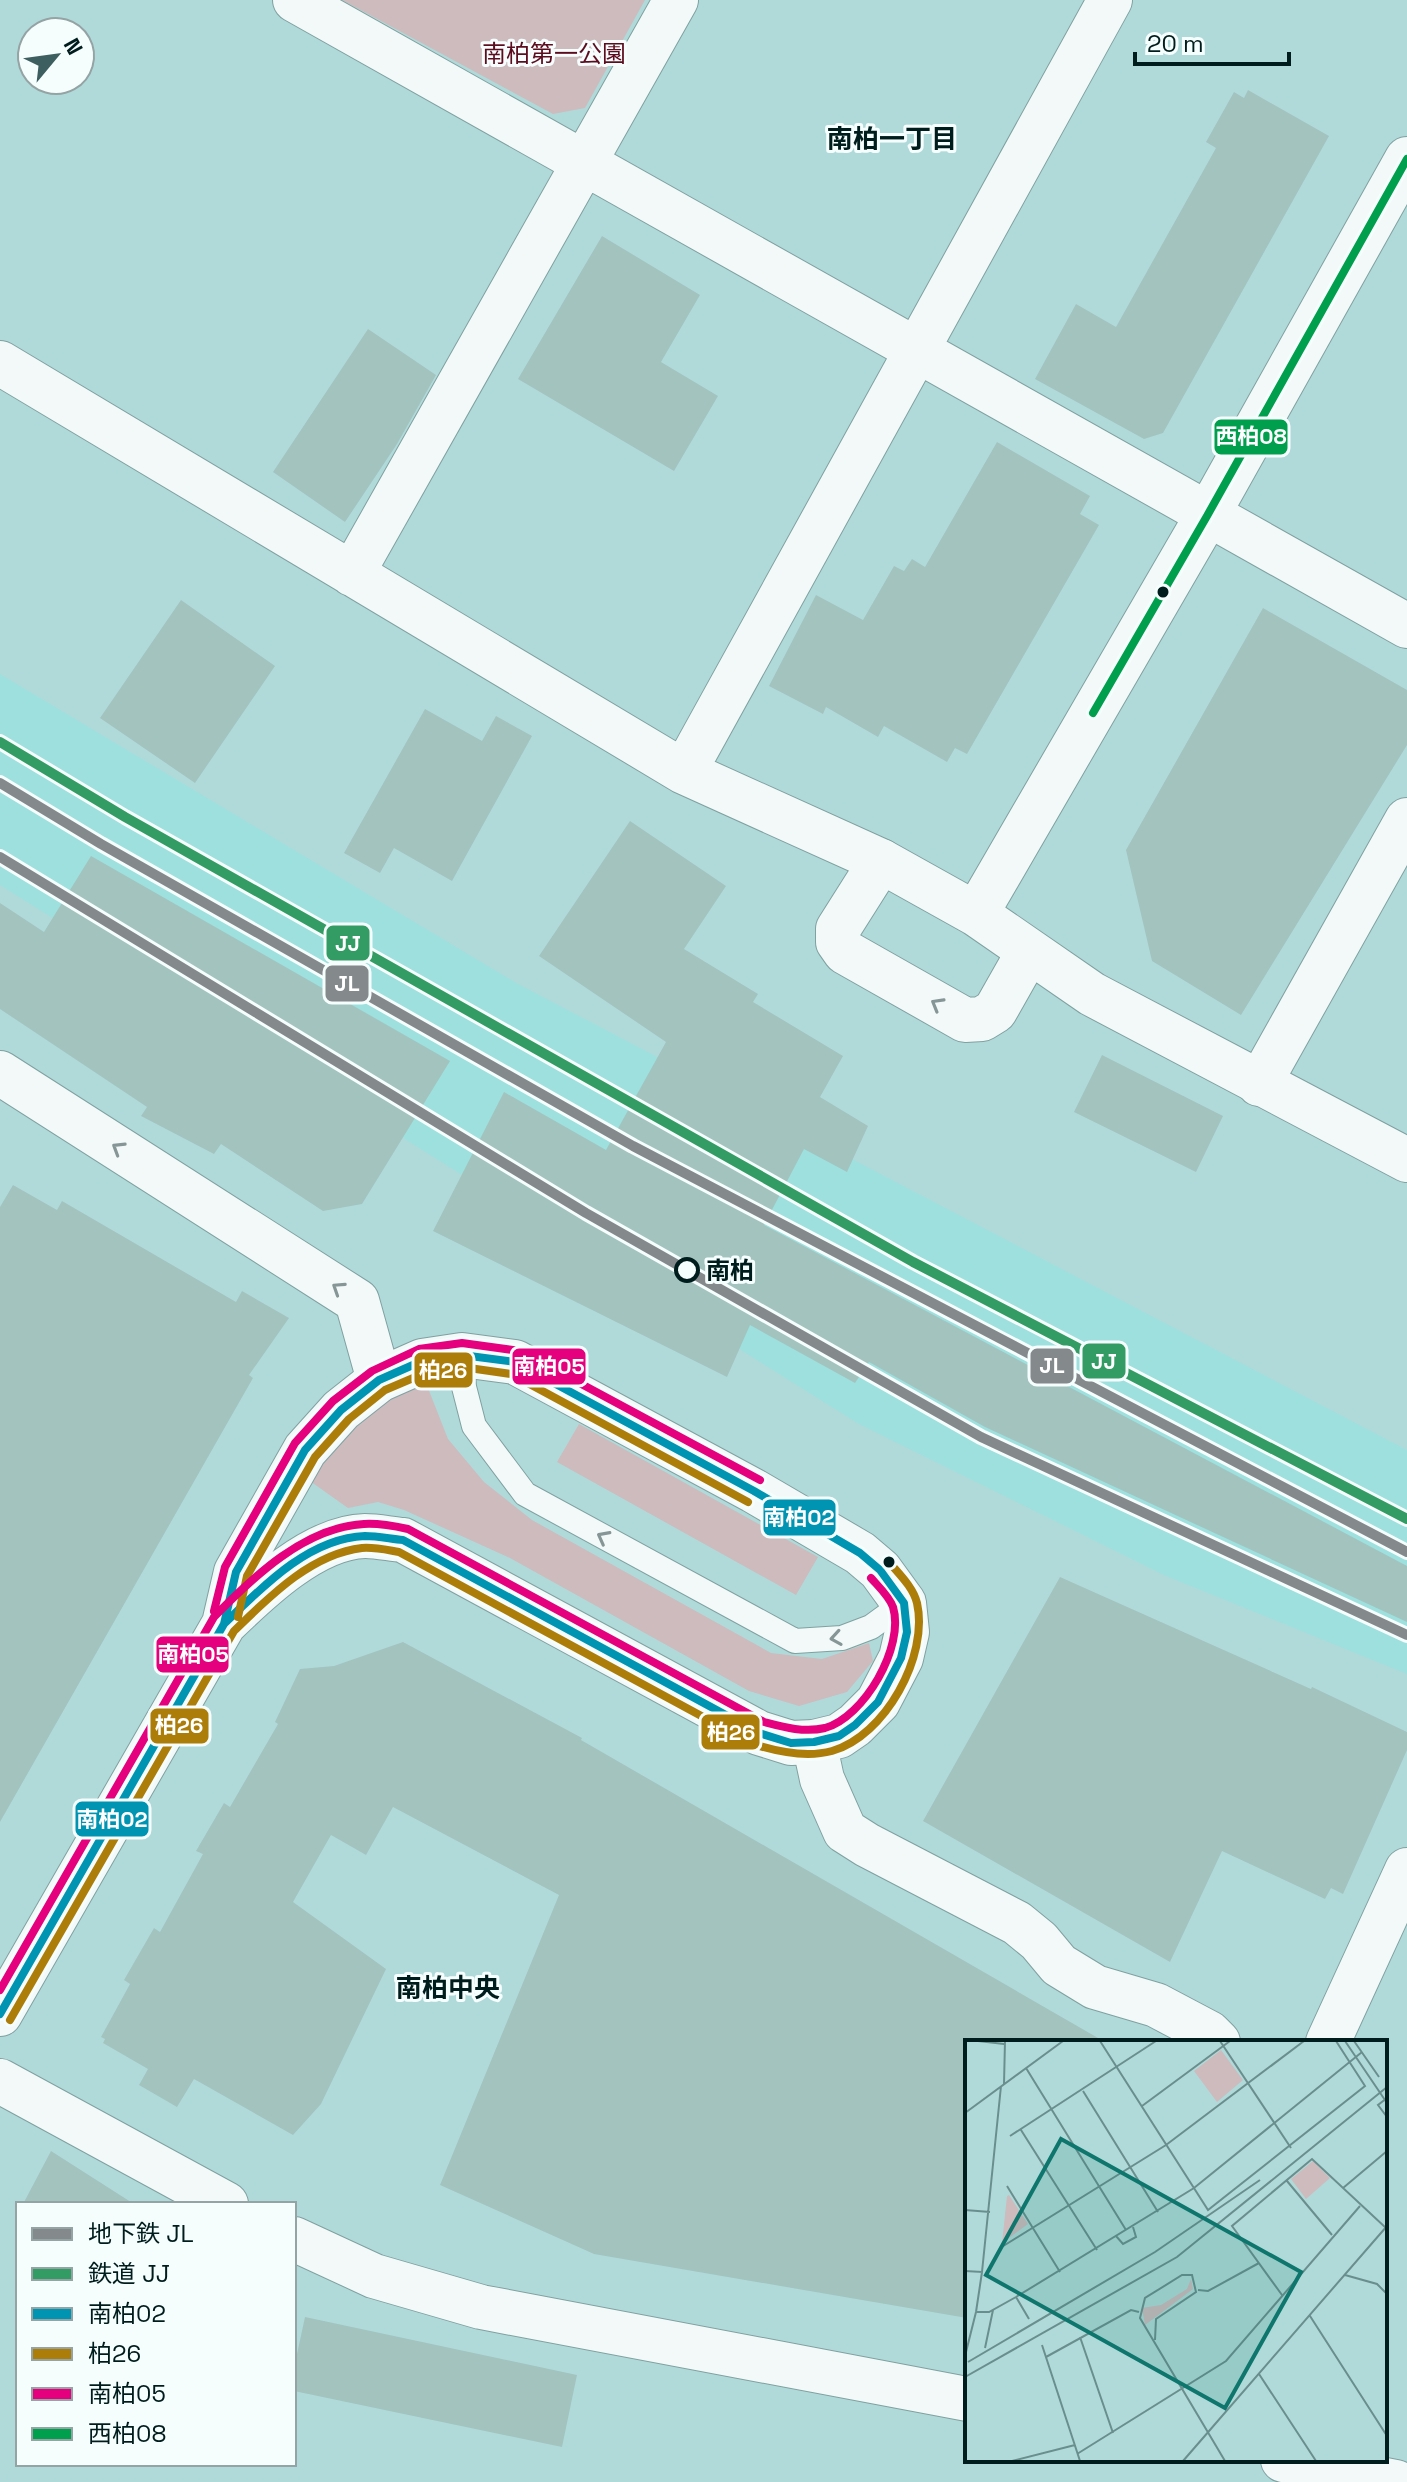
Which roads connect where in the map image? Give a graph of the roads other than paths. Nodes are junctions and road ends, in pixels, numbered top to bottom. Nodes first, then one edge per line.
1 (295, 0) edge
2 (676, 0) edge
3 (1110, 0) edge
4 (1407, 159) edge
5 (585, 164) junction
6 (918, 349) junction
7 (0, 363) edge
8 (1207, 516) junction
9 (352, 574) junction
10 (1407, 626) edge
11 (684, 772) junction
12 (1407, 820) edge
13 (881, 861) junction
14 (976, 914) junction
15 (1029, 951) junction
16 (0, 1073) edge
17 (1259, 1084) junction
18 (1407, 1160) edge
19 (462, 1355) junction
20 (379, 1380) junction
21 (904, 1603) junction
22 (224, 1624) junction
23 (814, 1742) junction
24 (1407, 1870) edge
25 (0, 2014) edge
26 (1216, 2040) edge
27 (1329, 2040) edge
28 (0, 2081) edge
29 (222, 2202) edge
30 (296, 2240) edge
31 (965, 2399) edge
32 (1293, 2462) edge
33 (1396, 2482) edge

1 - 5 street
2 - 5 street
3 - 6 street
4 - 8 street
5 - 6 street
5 - 9 street
6 - 8 street
6 - 11 street
7 - 9 street
8 - 10 street
8 - 14 street
9 - 11 street
11 - 13 street
12 - 17 street
13 - 14 street
15 -> 13 street
14 - 15 street
15 - 17 street
20 -> 16 street
17 - 18 street
19 - 20 street
19 - 21 street
21 -> 19 lane
20 - 22 street
21 - 23 street
22 - 23 street
22 - 25 street
23 - 26 street
24 - 27 street
28 - 29 street
30 - 31 street
32 - 33 street

